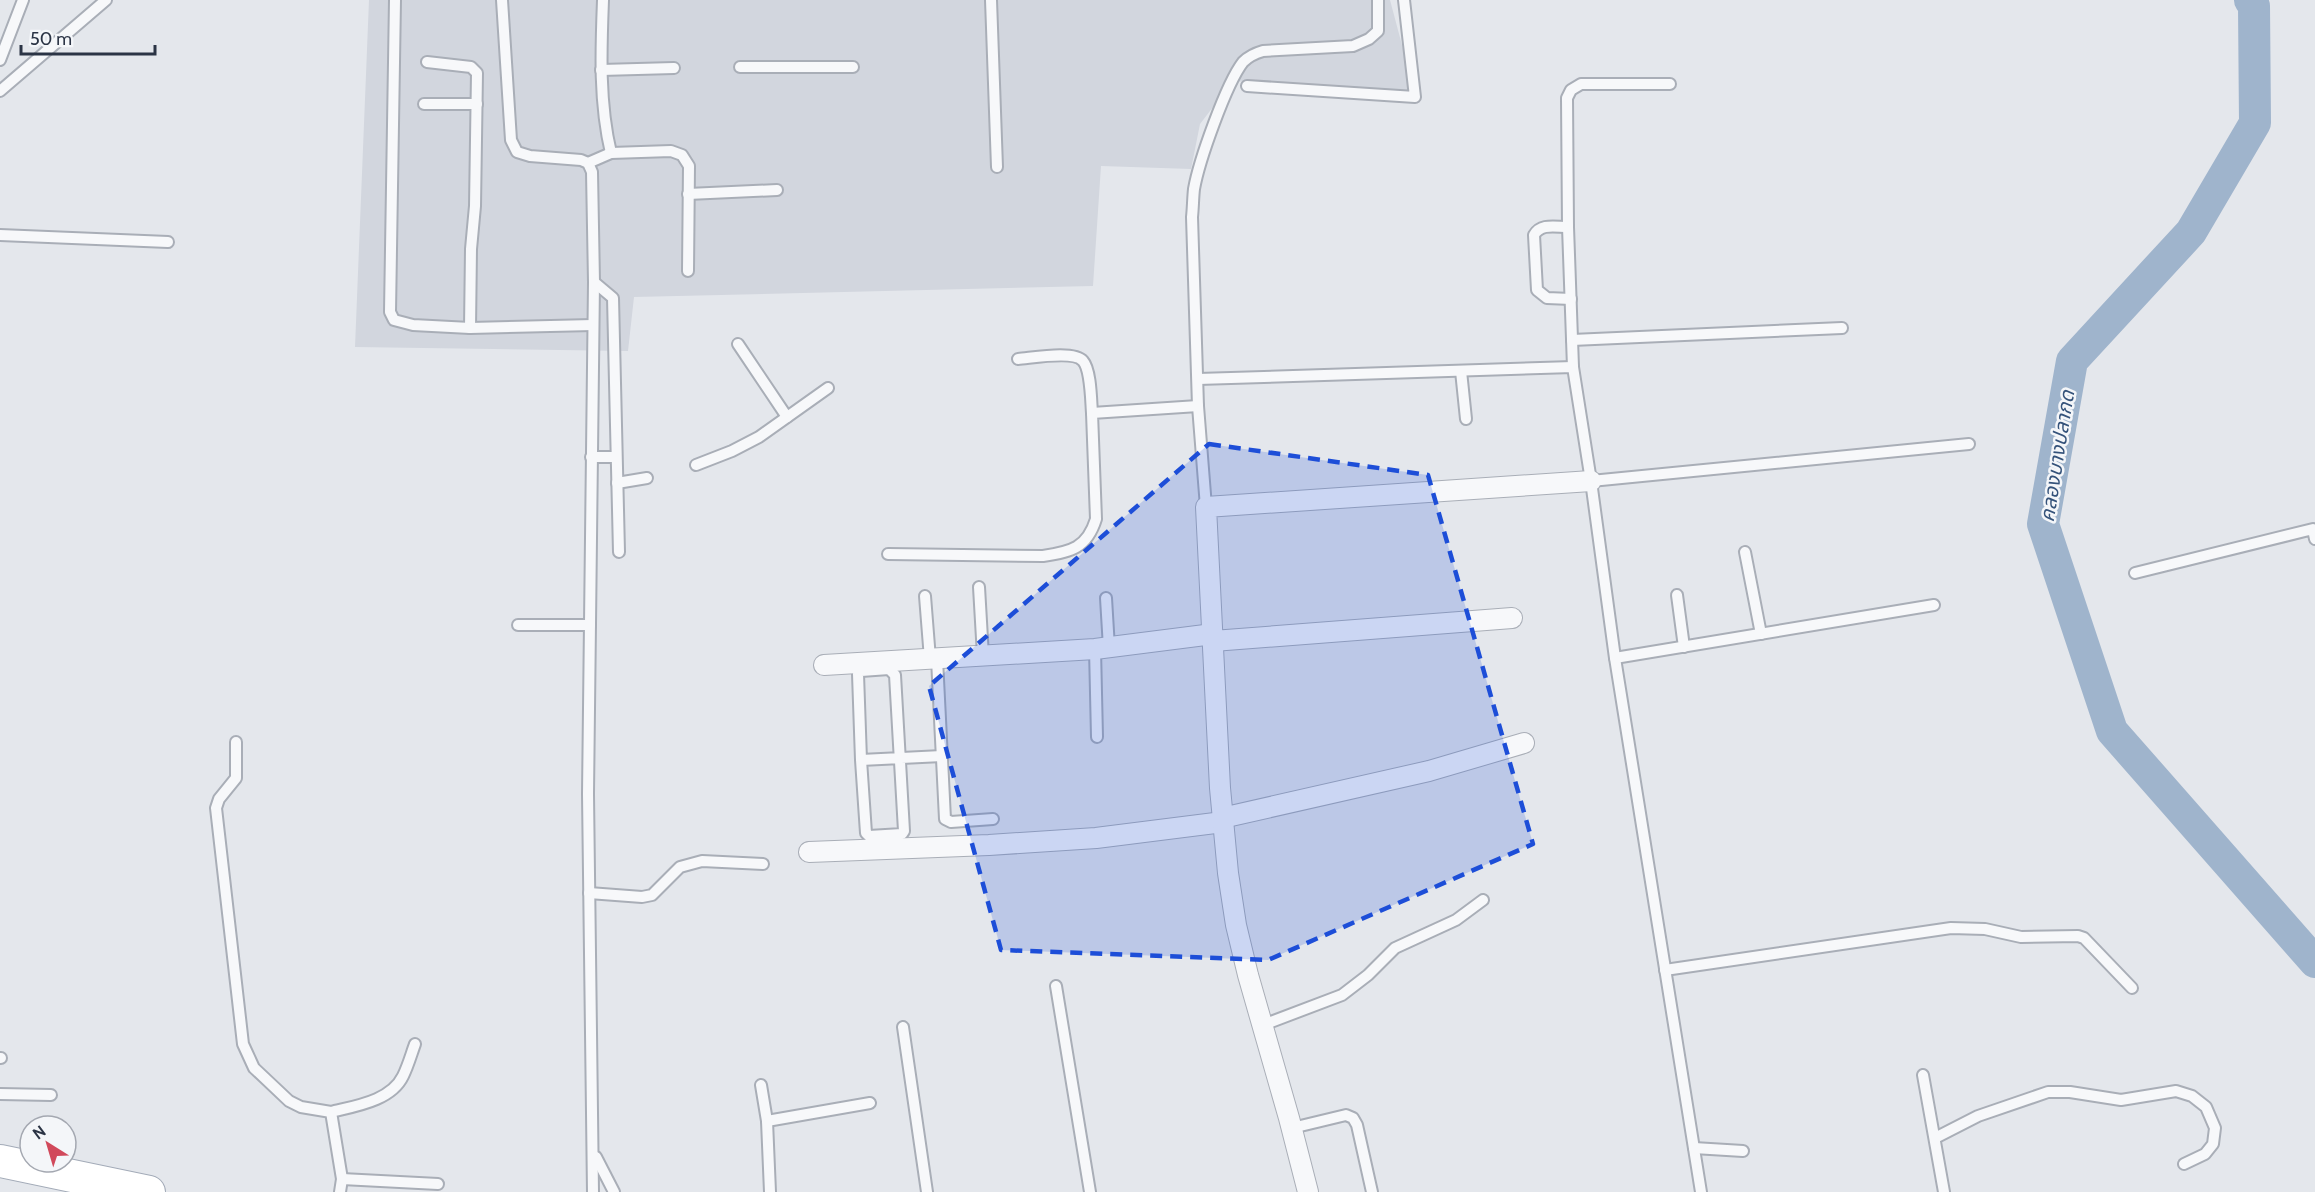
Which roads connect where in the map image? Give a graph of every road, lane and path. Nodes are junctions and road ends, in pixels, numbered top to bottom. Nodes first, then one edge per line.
1 (23, 0) edge
2 (106, 0) edge
3 (395, 0) edge
4 (502, 0) edge
5 (603, 0) edge
6 (991, 0) edge
7 (1378, 0) edge
8 (1404, 0) edge
9 (0, 60) edge
10 (427, 62) dead end
11 (740, 67) dead end
12 (853, 67) dead end
13 (674, 68) dead end
14 (601, 70) junction
15 (1670, 84) dead end
16 (1247, 86) dead end
17 (0, 91) edge
18 (424, 104) dead end
19 (477, 104) junction
20 (611, 153) junction
21 (588, 164) junction
22 (997, 167) dead end
23 (777, 190) dead end
24 (688, 194) junction
25 (1568, 227) junction
26 (0, 236) edge
27 (168, 242) dead end
28 (688, 271) dead end
29 (594, 282) junction
30 (1571, 298) junction
31 (593, 325) junction
32 (470, 328) junction
33 (1842, 328) dead end
34 (1572, 340) junction
35 (738, 344) dead end
36 (1018, 359) dead end
37 (1573, 367) junction
38 (1461, 371) junction
39 (1198, 379) junction
40 (828, 388) dead end
41 (1198, 406) junction
42 (1092, 413) junction
43 (788, 417) junction
44 (1466, 419) dead end
45 (1969, 444) dead end
46 (591, 457) junction
47 (616, 457) junction
48 (696, 465) dead end
49 (647, 478) dead end
50 (1591, 481) junction
51 (617, 483) junction
52 (1206, 507) junction
53 (2314, 532) edge
54 (619, 552) dead end
55 (1745, 552) dead end
56 (888, 554) dead end
57 (2135, 573) dead end
58 (979, 587) dead end
59 (1677, 595) dead end
60 (925, 596) dead end
61 (1106, 598) dead end
62 (1934, 605) dead end
63 (1512, 618) dead end
64 (518, 625) dead end
65 (591, 625) junction
66 (1761, 634) junction
67 (1213, 638) junction
68 (1684, 647) junction
69 (1102, 648) junction
70 (983, 657) junction
71 (1615, 658) junction
72 (934, 659) junction
73 (824, 665) dead end
74 (1097, 737) dead end
75 (236, 742) dead end
76 (1524, 743) dead end
77 (942, 756) junction
78 (900, 758) junction
79 (861, 760) junction
80 (993, 819) dead end
81 (1222, 820) junction
82 (809, 852) dead end
83 (763, 864) dead end
84 (589, 893) junction
85 (1483, 900) dead end
86 (1665, 970) junction
87 (1056, 986) dead end
88 (2132, 987) dead end
89 (1263, 1025) junction
90 (903, 1027) dead end
91 (415, 1044) dead end
92 (1923, 1075) dead end
93 (761, 1085) dead end
94 (0, 1094) edge
95 (51, 1095) dead end
96 (870, 1103) dead end
97 (331, 1112) junction
98 (767, 1121) junction
99 (1292, 1128) junction
100 (1935, 1138) junction
101 (1694, 1148) junction
102 (1743, 1151) dead end
103 (594, 1154) junction
104 (0, 1161) edge
105 (2184, 1164) dead end
106 (342, 1179) junction
107 (438, 1184) dead end
108 (149, 1192) edge
109 (340, 1192) edge
110 (593, 1192) edge
111 (614, 1192) edge
112 (770, 1192) edge
113 (927, 1192) edge
114 (1090, 1192) edge
115 (1308, 1192) edge
116 (1372, 1192) edge
117 (1701, 1192) edge
118 (1944, 1192) edge

1 - 9 lane
2 - 17 lane
3 - 32 lane
4 - 21 lane
5 - 14 lane
6 - 22 lane
7 - 39 lane
8 - 16 lane
10 - 19 lane
11 - 12 lane
13 - 14 lane
14 - 20 lane
15 - 25 lane
18 - 19 lane
19 - 32 lane
20 - 21 lane
20 - 24 lane
21 - 29 lane
23 - 24 lane
24 - 28 lane
25 - 30 lane
25 - 30 lane
26 - 27 lane
29 - 31 lane
29 - 47 lane
30 - 34 lane
31 - 32 lane
31 - 46 lane
33 - 34 lane
34 - 37 lane
35 - 43 lane
36 - 42 lane
37 - 38 lane
37 - 50 lane
38 - 39 lane
38 - 44 lane
39 - 41 lane
40 - 43 lane
41 - 42 lane
41 - 52 lane
42 - 56 lane
43 - 48 lane
45 - 50 lane
46 - 47 lane
46 - 65 lane
47 - 51 lane
49 - 51 lane
50 - 52 street
50 - 71 lane
51 - 54 lane
52 - 67 street
53 - 57 lane
55 - 66 lane
58 - 70 lane
59 - 68 lane
60 - 72 lane
61 - 69 lane
62 - 66 lane
63 - 67 street
64 - 65 lane
65 - 84 lane
66 - 68 lane
67 - 69 street
67 - 81 street
68 - 71 lane
69 - 70 street
69 - 74 lane
70 - 72 street
71 - 86 lane
72 - 73 street
72 - 77 lane
75 - 97 lane
76 - 81 street
77 - 78 lane
77 - 80 lane
78 - 79 lane
78 - 79 lane
78 - 79 lane
81 - 82 street
81 - 89 street
83 - 84 lane
84 - 103 lane
85 - 89 lane
86 - 88 lane
86 - 101 lane
87 - 114 lane
89 - 99 street
90 - 113 lane
91 - 97 lane
92 - 100 lane
93 - 98 lane
94 - 95 lane
96 - 98 lane
97 - 106 lane
98 - 112 lane
99 - 115 street
99 - 116 lane
100 - 105 lane
100 - 118 lane
101 - 102 lane
101 - 117 lane
103 - 110 lane
103 - 111 lane
104 - 108 main road
106 - 107 lane
106 - 109 lane

